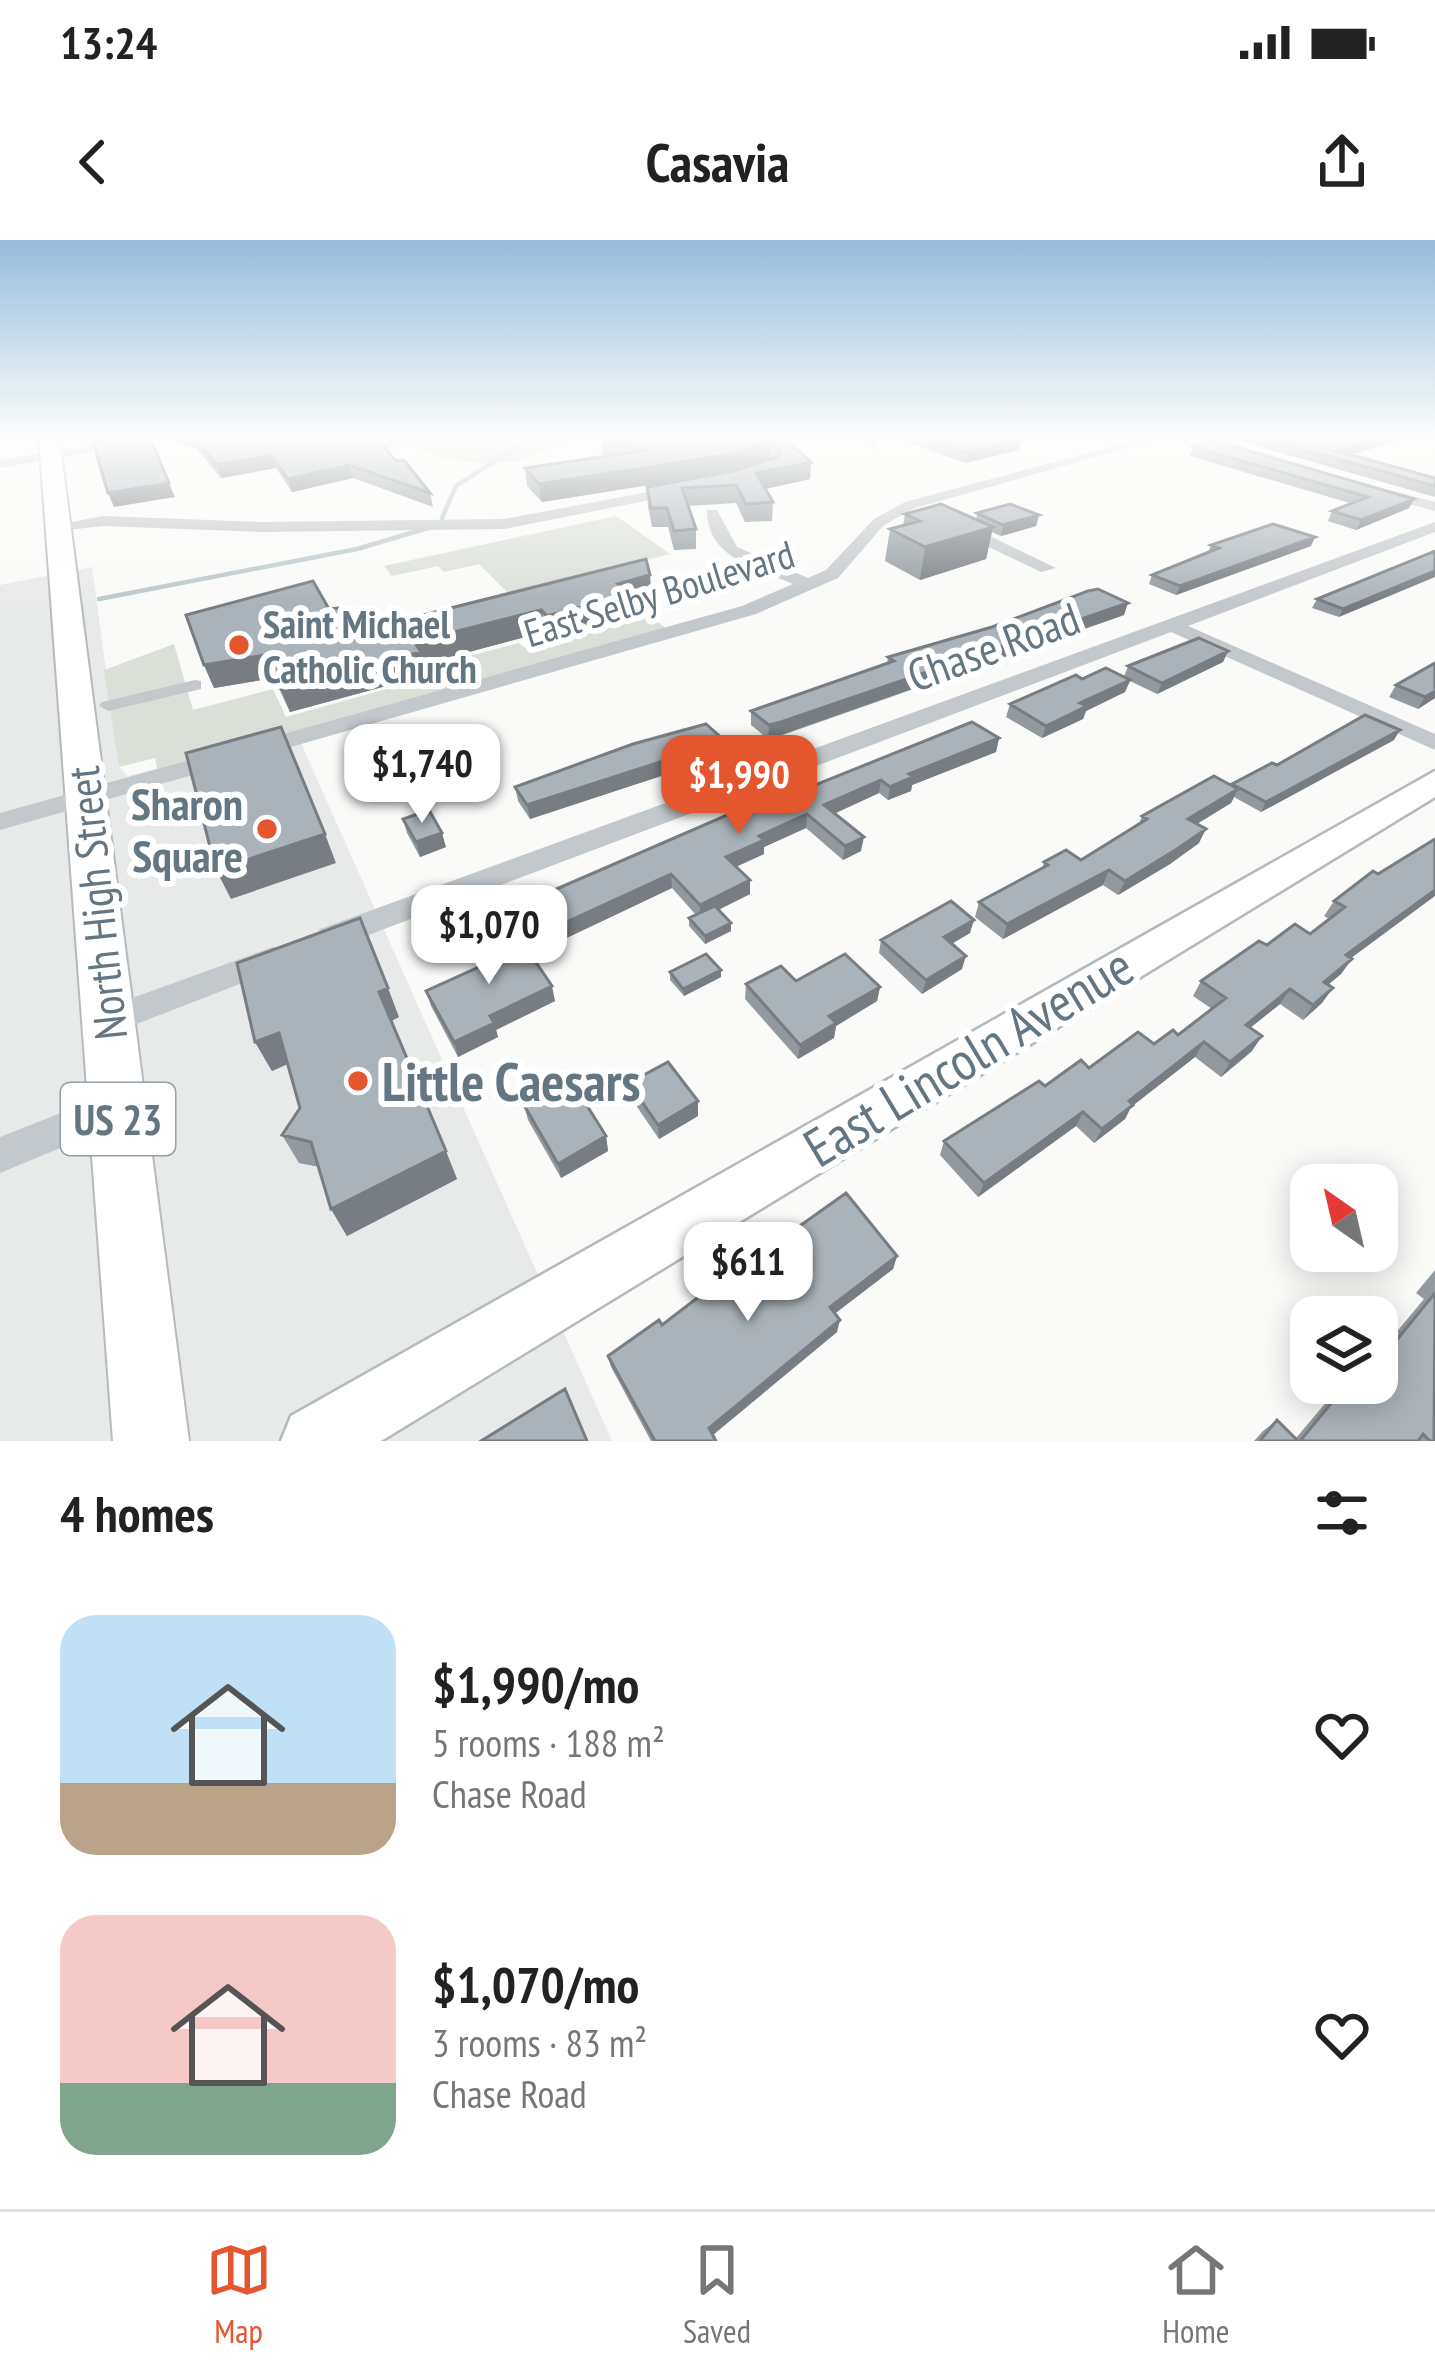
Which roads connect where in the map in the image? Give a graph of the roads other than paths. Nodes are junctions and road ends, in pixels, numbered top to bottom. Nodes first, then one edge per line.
1 (55, 493) edge
2 (665, 493) edge
3 (973, 493) edge
4 (1385, 493) edge
5 (1435, 507) edge
6 (712, 513) dead end
7 (950, 523) edge
8 (58, 526) junction
9 (1435, 527) edge
10 (1048, 568) dead end
11 (812, 586) junction
12 (1172, 625) junction
13 (195, 685) dead end
14 (108, 706) dead end
15 (1435, 743) edge
16 (1435, 782) edge
17 (86, 798) junction
18 (0, 822) edge
19 (108, 1021) junction
20 (117, 1107) junction
21 (0, 1156) edge
22 (151, 1441) edge
23 (316, 1441) edge

1 - 8 main road, North High Street / US 23
2 - 8 street
3 - 11 street, East Selby Boulevard
4 - 5 street
6 - 11 street
7 - 10 street
8 - 17 main road, North High Street / US 23
9 - 12 street, Chase Road
11 - 17 street, East Selby Boulevard
12 - 15 street
12 - 19 street, Chase Road
13 - 14 street
16 - 23 main road, East Lincoln Avenue
17 - 18 street, East Selby Boulevard
17 - 19 main road, North High Street / US 23
19 - 20 main road, North High Street / US 23
20 - 21 street
20 - 22 main road, North High Street / US 23

